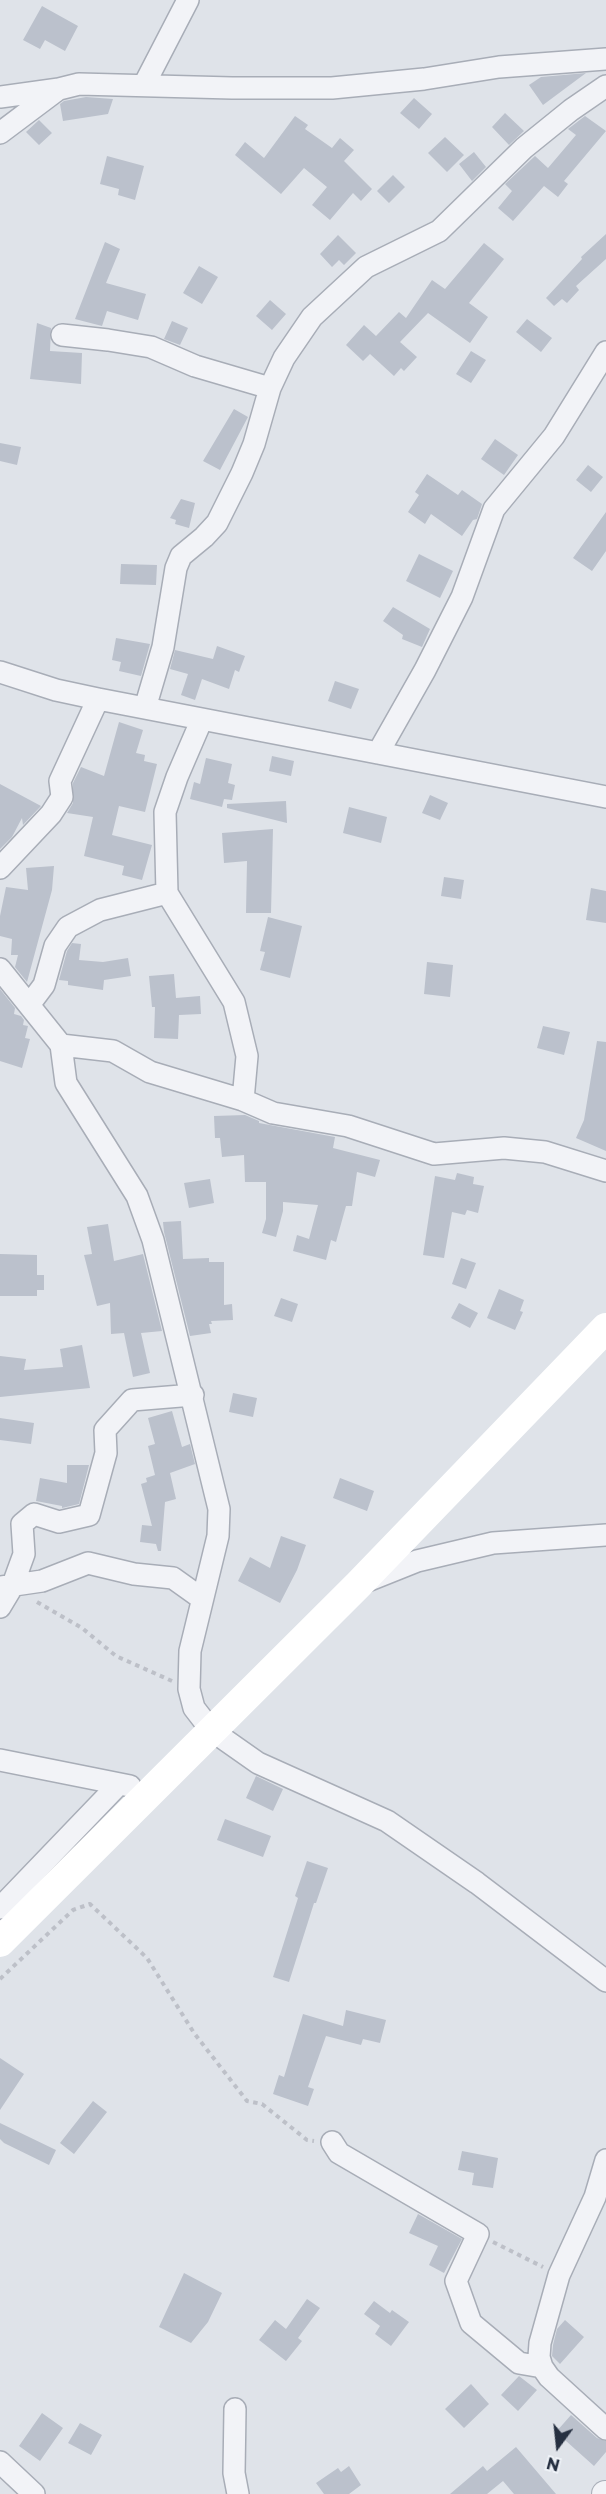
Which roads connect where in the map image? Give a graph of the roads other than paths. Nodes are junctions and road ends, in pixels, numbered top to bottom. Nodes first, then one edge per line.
1 (188, 0) edge
2 (606, 59) edge
3 (144, 85) junction
4 (606, 86) edge
5 (59, 89) junction
6 (0, 97) edge
7 (0, 133) edge
8 (62, 335) dead end
9 (606, 352) edge
10 (270, 388) junction
11 (0, 672) edge
12 (98, 699) junction
13 (145, 708) junction
14 (202, 719) junction
15 (378, 753) junction
16 (606, 797) edge
17 (0, 868) edge
18 (168, 893) junction
19 (0, 969) edge
20 (29, 1005) junction
21 (61, 1045) junction
22 (243, 1100) junction
23 (606, 1171) edge
24 (606, 1328) edge
25 (193, 1395) junction
26 (606, 1535) edge
27 (358, 1585) junction
28 (6, 1587) edge
29 (201, 1598) junction
30 (0, 1607) edge
31 (211, 1730) junction
32 (2, 1759) edge
33 (119, 1785) junction
34 (154, 1789) junction
35 (0, 1908) edge
36 (0, 1942) edge
37 (606, 1981) edge
38 (332, 2142) road end
39 (606, 2160) edge
40 (542, 2367) junction
41 (235, 2409) dead end
42 (606, 2429) edge
43 (0, 2462) edge
44 (34, 2494) edge
45 (238, 2494) edge

1 - 3 street
2 - 3 street
3 - 5 street
4 - 10 street
5 - 6 street
5 - 7 street
8 - 10 street
9 - 15 street
10 - 13 street
11 - 12 street
12 - 13 street
12 - 17 street
13 - 14 street
14 - 15 street
14 - 18 street
15 - 16 street
18 - 20 street
18 - 22 street
19 - 20 street
20 - 21 street
21 - 22 street
21 - 25 street
22 - 23 street
24 - 27 main road
25 - 28 street
25 - 29 street
26 - 27 street
27 - 31 main road
28 - 29 street
28 - 30 street
29 - 31 street
31 - 34 main road
31 - 37 street
32 - 33 street
33 - 34 street
33 - 35 street
34 - 36 main road
38 - 40 street
39 - 40 street
40 - 42 street
41 - 45 street
43 - 44 street

